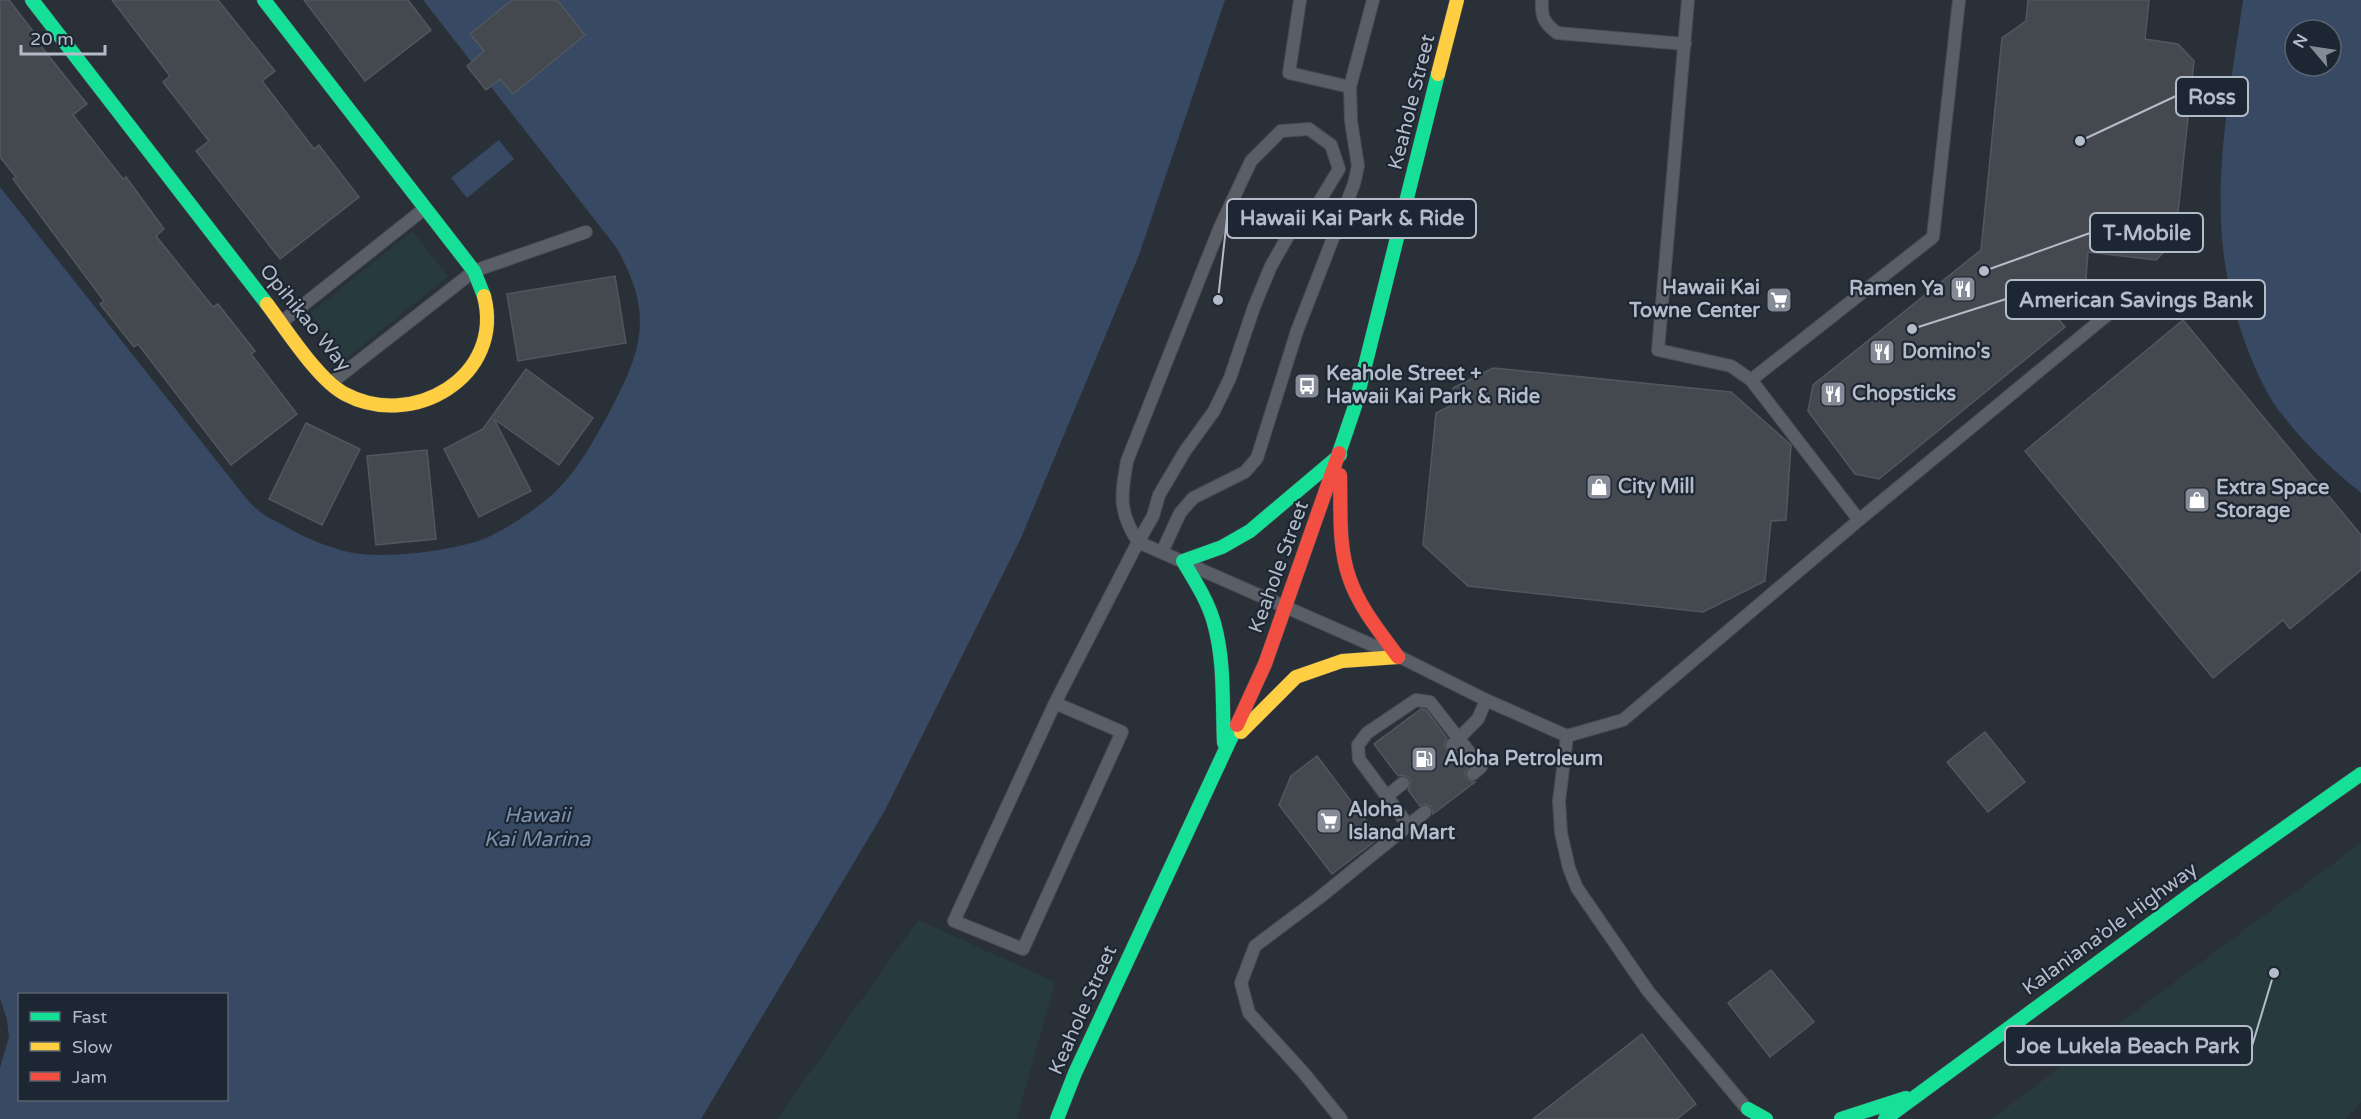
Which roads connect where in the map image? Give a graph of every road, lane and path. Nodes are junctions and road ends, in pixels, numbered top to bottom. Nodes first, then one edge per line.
1 (32, 0) edge
2 (264, 0) edge
3 (1300, 0) edge
4 (1373, 0) edge
5 (1457, 0) edge
6 (1542, 0) edge
7 (1688, 0) edge
8 (1959, 0) edge
9 (1685, 44) junction
10 (1350, 87) junction
11 (425, 208) junction
12 (586, 232) dead end
13 (474, 271) junction
14 (2124, 301) dead end
15 (282, 322) junction
16 (1751, 380) junction
17 (331, 383) junction
18 (1340, 455) junction
19 (1858, 520) junction
20 (1138, 542) junction
21 (1162, 552) junction
22 (1184, 561) junction
23 (1286, 608) junction
24 (1398, 657) junction
25 (1486, 700) junction
26 (1054, 703) junction
27 (1567, 736) junction
28 (1456, 742) junction
29 (1224, 748) junction
30 (1473, 774) dead end
31 (2361, 774) edge
32 (1403, 783) dead end
33 (1387, 796) junction
34 (1425, 812) dead end
35 (1408, 825) junction
36 (1919, 1093) junction
37 (1750, 1114) edge
38 (1057, 1119) edge
39 (1341, 1119) edge
40 (1766, 1119) edge
41 (1841, 1119) edge
42 (1885, 1119) edge

1 - 15 main road, Opihikao Way
2 - 11 main road, Opihikao Way
3 - 10 lane
4 - 10 lane
5 - 18 main road, Keahole Street
6 - 9 lane
7 - 9 lane
8 - 16 lane
9 - 16 lane
10 - 21 lane
11 - 13 main road, Opihikao Way
11 - 15 lane
12 - 13 lane
13 - 17 lane
13 - 17 main road, Opihikao Way
14 - 19 lane
15 - 17 main road, Opihikao Way
16 - 19 lane
18 - 22 main road
18 - 23 main road, Keahole Street
18 - 24 main road
19 - 27 lane
20 - 20 lane
20 - 21 lane
20 - 26 lane
21 - 22 lane
22 - 23 lane
22 - 29 main road
23 - 24 lane
23 - 29 main road, Keahole Street
24 - 25 lane
24 - 29 main road
25 - 27 lane
25 - 28 lane
26 - 26 lane
27 - 37 lane
28 - 30 lane
28 - 33 lane
29 - 38 main road, Keahole Street
31 - 36 main road, Kalaniana’ole Highway
32 - 33 lane
33 - 35 lane
34 - 35 lane
35 - 39 lane
36 - 41 main road
36 - 42 main road, Kalaniana’ole Highway
37 - 40 main road

